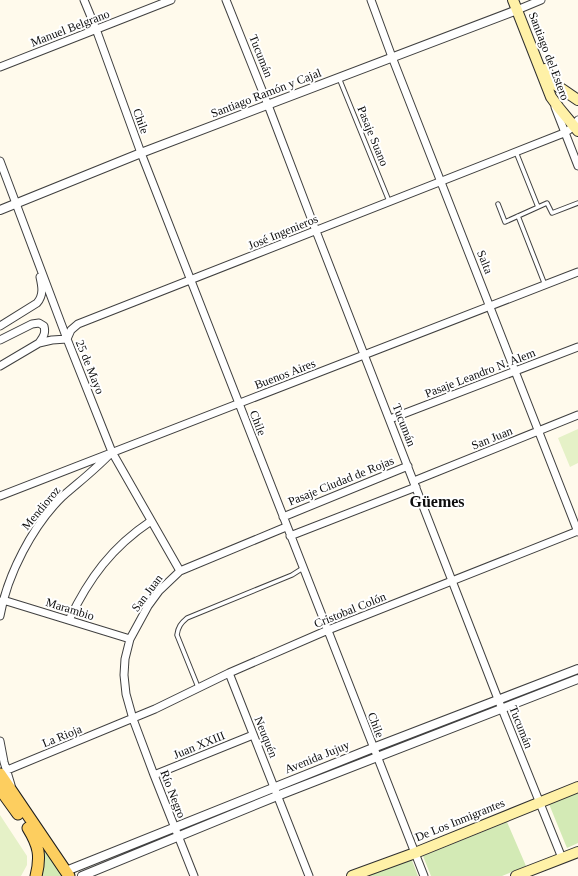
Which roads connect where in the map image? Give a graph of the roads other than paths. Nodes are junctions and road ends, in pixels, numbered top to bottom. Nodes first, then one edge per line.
1 (84, 0) edge
2 (171, 0) edge
3 (226, 0) edge
4 (371, 0) edge
5 (513, 0) edge
6 (541, 0) edge
7 (517, 10) junction
8 (96, 29) junction
9 (535, 55) junction
10 (392, 57) junction
11 (0, 67) edge
12 (339, 78) junction
13 (551, 97) junction
14 (578, 100) edge
15 (268, 104) junction
16 (576, 125) edge
17 (564, 133) junction
18 (516, 152) junction
19 (141, 153) junction
20 (0, 161) edge
21 (578, 166) edge
22 (441, 181) junction
23 (389, 202) junction
24 (16, 203) junction
25 (578, 203) edge
26 (498, 204) dead end
27 (538, 207) junction
28 (0, 210) edge
29 (518, 216) junction
30 (316, 231) junction
31 (39, 264) junction
32 (578, 272) edge
33 (191, 280) junction
34 (545, 284) junction
35 (490, 306) junction
36 (0, 326) edge
37 (67, 339) junction
38 (0, 340) edge
39 (39, 343) junction
40 (578, 347) edge
41 (365, 355) junction
42 (0, 366) edge
43 (516, 371) junction
44 (239, 404) junction
45 (578, 415) edge
46 (390, 419) junction
47 (538, 431) junction
48 (112, 452) junction
49 (408, 466) junction
50 (415, 484) junction
51 (0, 496) edge
52 (283, 517) junction
53 (151, 521) junction
54 (286, 527) junction
55 (578, 531) edge
56 (290, 536) junction
57 (303, 568) junction
58 (180, 571) junction
59 (453, 581) junction
60 (1, 603) edge
61 (0, 616) edge
62 (69, 620) junction
63 (328, 630) junction
64 (130, 640) junction
65 (578, 669) edge
66 (228, 672) junction
67 (578, 679) edge
68 (198, 687) junction
69 (498, 699) junction
70 (502, 708) junction
71 (133, 719) junction
72 (253, 735) junction
73 (0, 741) edge
74 (373, 748) junction
75 (377, 757) junction
76 (2, 773) edge
77 (154, 775) junction
78 (274, 787) junction
79 (578, 787) edge
80 (0, 789) edge
81 (277, 796) junction
82 (539, 802) junction
83 (174, 828) junction
84 (178, 836) junction
85 (578, 852) edge
86 (415, 853) junction
87 (562, 858) junction
88 (68, 874) edge
89 (36, 876) edge
90 (82, 876) edge
91 (194, 876) edge
92 (309, 876) edge
93 (352, 876) edge
94 (424, 876) edge
95 (516, 876) edge

1 - 8 street, Chile
2 - 8 street, Manuel Belgrano
3 - 15 street, Tucumán
4 - 10 street, Salta
5 - 7 main road, Santiago del Estero
6 - 7 street, Santiago Ramón y Cajal
7 - 9 main road, Santiago del Estero
7 - 10 street, Santiago Ramón y Cajal
8 - 11 street, Manuel Belgrano
8 - 19 street, Chile
9 - 13 main road, Santiago del Estero
9 - 14 main road
10 - 12 street, Santiago Ramón y Cajal
10 - 22 street, Salta
12 - 15 street, Santiago Ramón y Cajal
12 - 23 lane, Pasaje Suano
13 - 16 main road
13 - 17 street, Santiago del Estero
15 - 19 street, Santiago Ramón y Cajal
15 - 30 street, Tucumán
16 - 17 street, José Ingenieros
17 - 18 street, José Ingenieros
17 - 21 street, Santiago del Estero
18 - 22 street, José Ingenieros
18 - 27 lane
19 - 24 street, Santiago Ramón y Cajal
19 - 33 street, Chile
20 - 24 street, 25 de Mayo
22 - 23 street, José Ingenieros
22 - 35 street, Salta
23 - 30 street, José Ingenieros
24 - 28 street, Santiago Ramón y Cajal
24 - 31 street, 25 de Mayo
25 - 27 lane
26 - 29 lane
27 - 29 lane
29 - 34 lane
30 - 33 street, José Ingenieros
30 - 41 street, Tucumán
31 - 36 street
31 - 37 street, 25 de Mayo
32 - 34 street, Buenos Aires
33 - 37 street, José Ingenieros
33 - 44 street, Chile
34 - 35 street, Buenos Aires
35 - 41 street, Buenos Aires
35 - 43 street, Salta
37 - 39 street
37 - 48 street, 25 de Mayo
38 - 39 street
39 - 42 street
40 - 43 street, Pasaje Leandro N. Alem
41 - 44 street, Buenos Aires
41 - 46 street, Tucumán
43 - 46 street, Pasaje Leandro N. Alem
43 - 47 street, Salta
44 - 48 street, Buenos Aires
44 - 52 street, Chile
45 - 47 street, San Juan
46 - 49 street, Tucumán
47 - 50 street, San Juan
47 - 55 street, Salta
48 - 51 street, Buenos Aires
48 - 53 street, 25 de Mayo
48 - 60 street, Mendioroz
49 - 50 street, Tucumán
49 - 52 street, Pasaje Ciudad de Rojas
50 - 56 street, San Juan
50 - 59 street, Tucumán
52 - 54 street, Chile
53 - 58 street, 25 de Mayo
53 - 62 street
54 - 56 street, Chile
54 - 58 street, San Juan
55 - 59 street, Cristobal Colón
56 - 57 street, Chile
57 - 63 street, Chile
57 - 68 lane
58 - 64 street, San Juan
59 - 63 street, Cristobal Colón
59 - 69 street, Tucumán
60 - 61 street, Mendioroz
60 - 62 street, Marambio
62 - 64 street, Marambio
63 - 66 street, Cristobal Colón
63 - 74 street, Chile
64 - 71 street, San Juan
65 - 69 street, Avenida Jujuy
66 - 68 street, Cristobal Colón
66 - 72 street, Neuquén
67 - 70 street, Avenida Jujuy
68 - 71 street, Cristobal Colón
69 - 70 street, Tucumán
69 - 74 street, Avenida Jujuy
70 - 75 street, Avenida Jujuy
70 - 82 street, Tucumán
71 - 76 street, La Rioja
71 - 77 street, Río Negro
72 - 77 street, Juan XXIII
72 - 78 street, Neuquén
73 - 76 street
74 - 75 street, Chile
74 - 78 street, Avenida Jujuy
75 - 81 street, Avenida Jujuy
75 - 86 street, Chile
76 - 88 main road
77 - 83 street, Río Negro
78 - 81 street, Neuquén
78 - 83 street, Avenida Jujuy
79 - 82 main road, De Los Inmigrantes
80 - 89 main road
81 - 84 street, Avenida Jujuy
81 - 92 street, Neuquén
82 - 86 main road, De Los Inmigrantes
82 - 87 street, Tucumán
83 - 84 street, Río Negro
83 - 88 street, Avenida Jujuy
84 - 90 street, Avenida Jujuy
84 - 91 street, Río Negro
85 - 87 main road
86 - 93 main road, De Los Inmigrantes
86 - 94 street, Chile
87 - 95 main road

